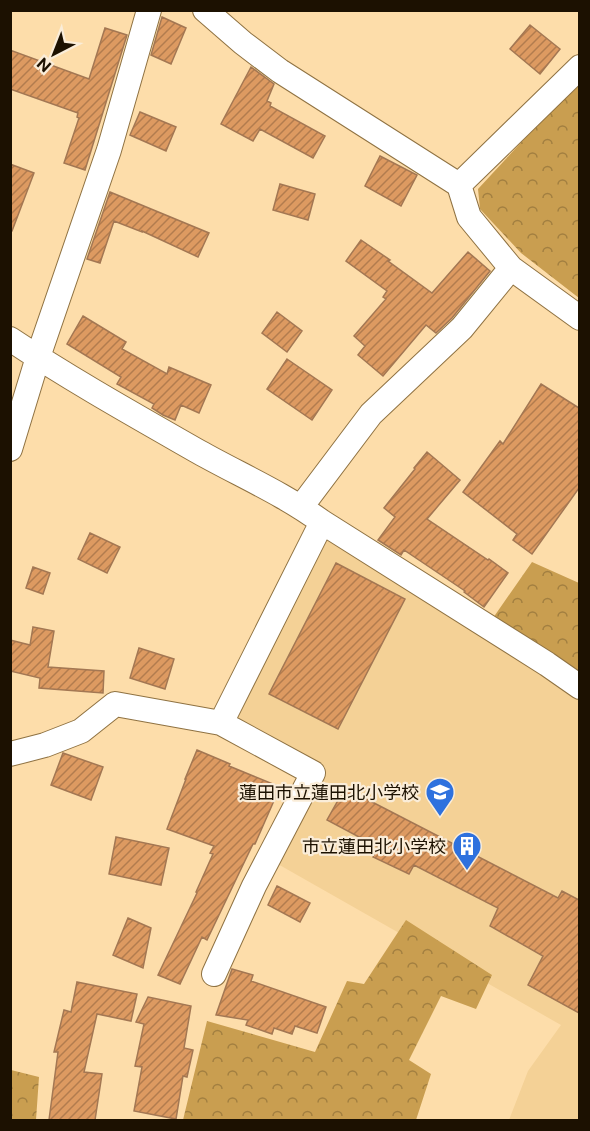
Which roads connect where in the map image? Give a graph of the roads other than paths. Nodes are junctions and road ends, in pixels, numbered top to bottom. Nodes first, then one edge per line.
1 (149, 10) edge
2 (205, 10) edge
3 (579, 68) edge
4 (459, 185) junction
5 (511, 268) junction
6 (579, 318) edge
7 (10, 339) edge
8 (38, 357) junction
9 (10, 449) edge
10 (302, 507) junction
11 (322, 522) junction
12 (579, 687) edge
13 (221, 723) junction
14 (10, 754) edge
15 (214, 974) dead end

1 - 8 street
2 - 4 street
3 - 4 street
4 - 5 street
5 - 6 street
5 - 10 street
7 - 8 street
8 - 9 street
8 - 10 street
10 - 11 street
11 - 12 street
11 - 13 street
13 - 14 street
13 - 15 street

